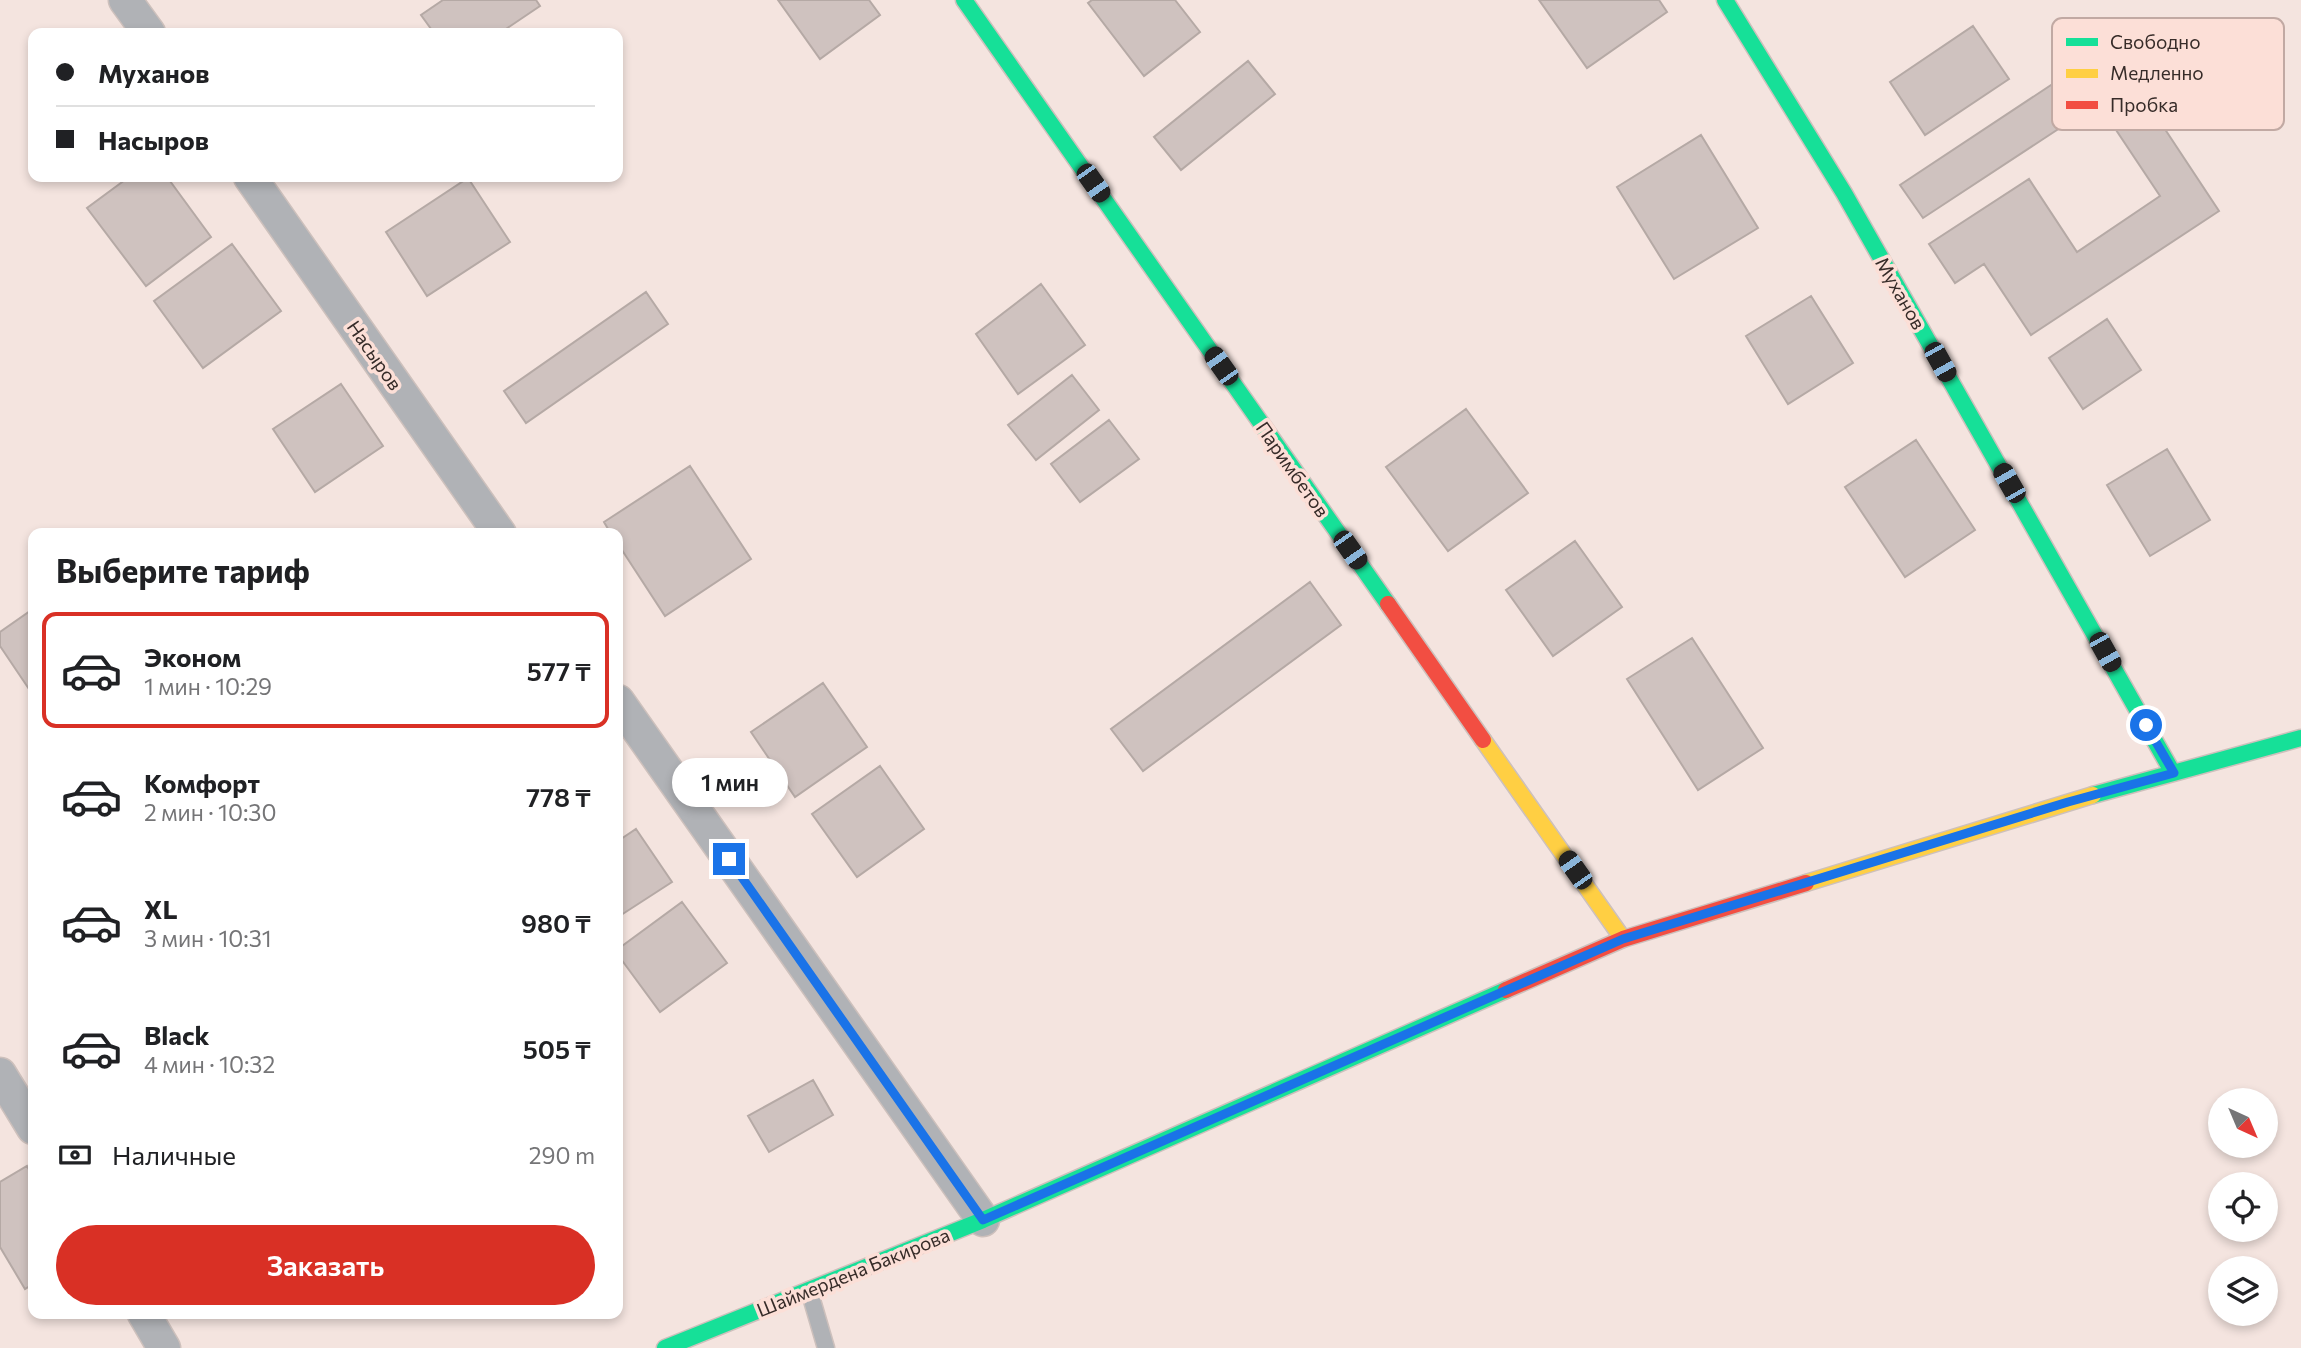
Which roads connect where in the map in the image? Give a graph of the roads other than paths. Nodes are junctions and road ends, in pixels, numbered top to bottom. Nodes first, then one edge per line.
1 (125, 0) edge
2 (964, 0) edge
3 (1725, 0) edge
4 (145, 28) edge
5 (254, 182) edge
6 (496, 528) edge
7 (623, 708) edge
8 (2301, 738) edge
9 (2174, 773) junction
10 (1623, 939) junction
11 (0, 1074) edge
12 (28, 1120) edge
13 (983, 1220) junction
14 (809, 1290) junction
15 (147, 1319) edge
16 (164, 1348) edge
17 (665, 1348) edge
18 (826, 1348) edge

1 - 4 street
2 - 10 street, Паримбетов
3 - 9 street, Муханов
5 - 6 street, Насыров
7 - 13 street
8 - 9 street, Шаймердена Бакирова
9 - 10 street, Шаймердена Бакирова
10 - 13 street, Шаймердена Бакирова
11 - 12 street
13 - 14 street, Шаймердена Бакирова
14 - 17 street, Шаймердена Бакирова
14 - 18 lane
15 - 16 street

